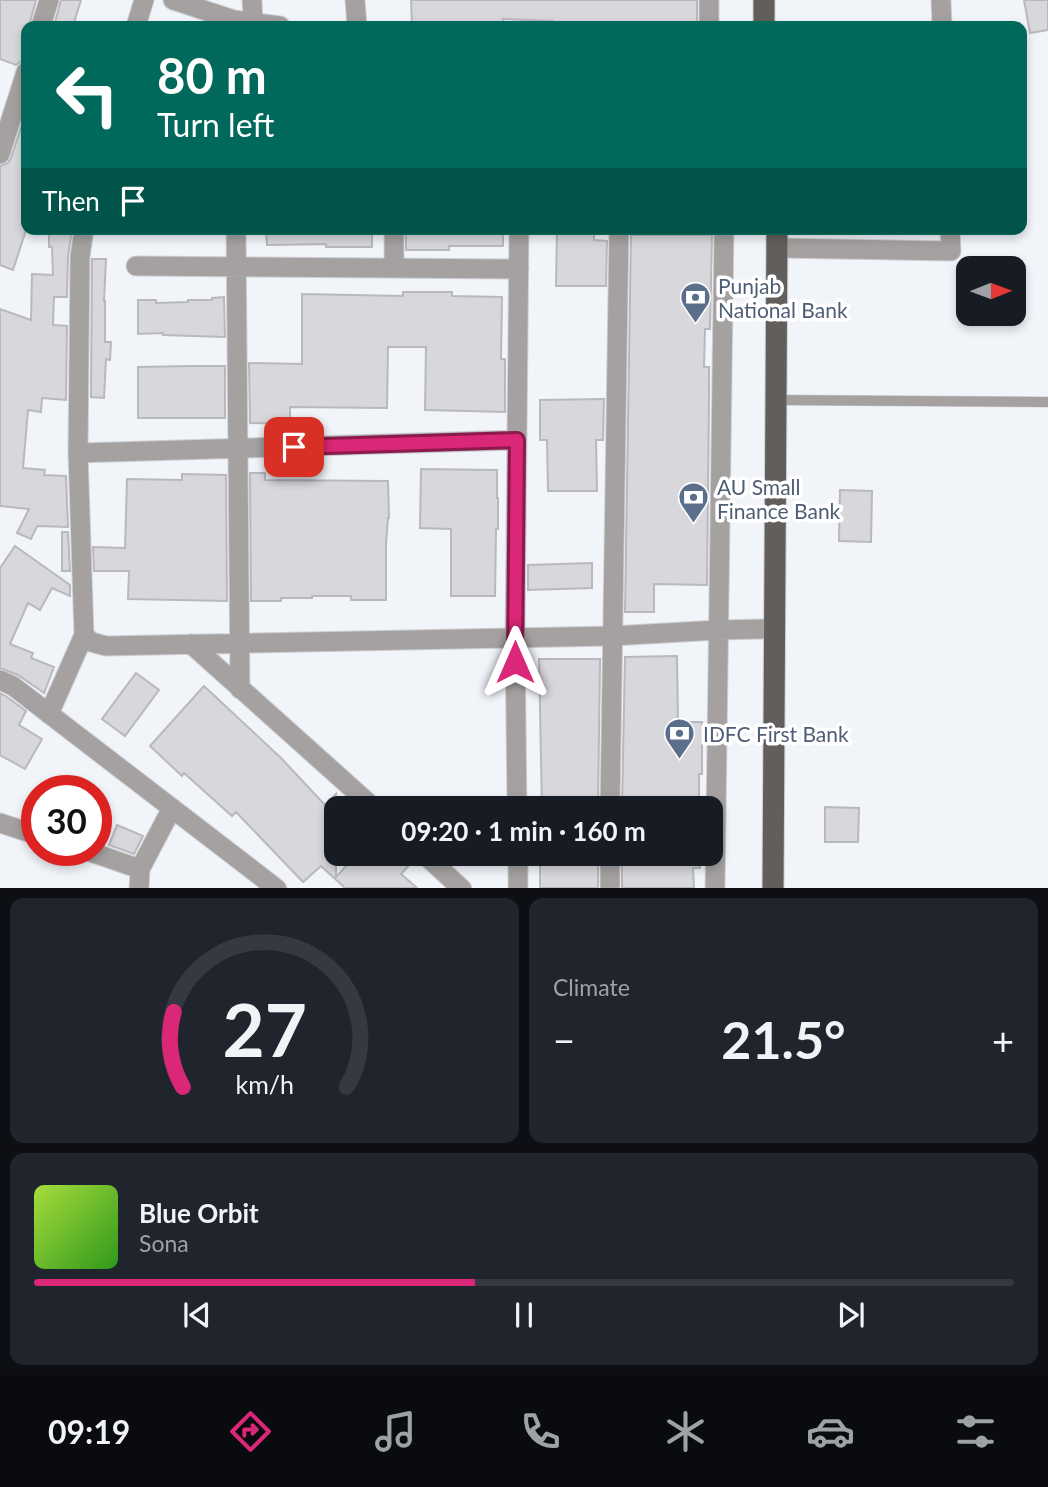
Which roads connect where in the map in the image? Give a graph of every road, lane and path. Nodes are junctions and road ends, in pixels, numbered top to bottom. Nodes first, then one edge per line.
1 (49, 0) edge
2 (144, 0) edge
3 (173, 0) edge
4 (252, 0) edge
5 (355, 0) edge
6 (709, 0) edge
7 (764, 0) edge
8 (774, 0) edge
9 (941, 0) edge
10 (43, 21) edge
11 (138, 21) edge
12 (234, 21) edge
13 (241, 21) edge
14 (357, 21) edge
15 (709, 21) edge
16 (764, 21) edge
17 (774, 21) edge
18 (942, 21) edge
19 (21, 88) edge
20 (0, 154) edge
21 (83, 235) edge
22 (236, 235) edge
23 (394, 235) edge
24 (519, 235) edge
25 (619, 235) edge
26 (724, 235) edge
27 (765, 235) edge
28 (950, 235) edge
29 (778, 239) edge
30 (136, 266) dead end
31 (236, 267) junction
32 (394, 268) junction
33 (519, 269) junction
34 (777, 400) junction
35 (1048, 402) edge
36 (517, 440) junction
37 (238, 449) junction
38 (78, 453) junction
39 (765, 629) junction
40 (718, 630) junction
41 (84, 635) junction
42 (612, 636) junction
43 (515, 638) junction
44 (240, 643) junction
45 (191, 644) junction
46 (0, 680) edge
47 (240, 689) junction
48 (49, 714) junction
49 (360, 796) edge
50 (517, 796) edge
51 (610, 796) edge
52 (172, 808) junction
53 (0, 822) edge
54 (21, 829) edge
55 (112, 864) edge
56 (437, 866) edge
57 (518, 866) edge
58 (610, 866) edge
59 (140, 879) edge
60 (276, 888) edge
61 (462, 888) edge
62 (518, 888) edge
63 (610, 888) edge
64 (715, 888) edge
65 (764, 888) edge
66 (774, 888) edge

1 - 10 street
2 - 11 street
3 - 12 street
4 - 13 street
5 - 14 street
6 - 15 street
7 - 16 main road
8 - 17 main road
9 - 18 street
19 - 20 street
21 - 38 street
22 - 31 street
23 - 32 street
24 - 33 street
25 - 42 street
26 - 40 street
27 - 39 main road
28 - 29 street
29 - 34 main road
30 - 31 street
31 - 32 street
31 - 37 street
32 - 33 street
33 - 36 street
34 - 35 lane
34 - 66 main road
36 - 37 street
36 - 43 street
37 - 38 street
37 - 44 street
38 - 41 street
39 - 40 street
39 - 65 main road
40 - 42 street
40 - 64 street
41 - 45 street
41 - 48 street
42 - 43 street
42 - 51 street
43 - 44 street
43 - 50 street
44 - 45 street
44 - 47 street
45 - 47 street
46 - 48 street
47 - 49 street
48 - 52 street
52 - 59 street
52 - 60 street
53 - 54 street
55 - 59 street
56 - 61 street
57 - 62 street
58 - 63 street

